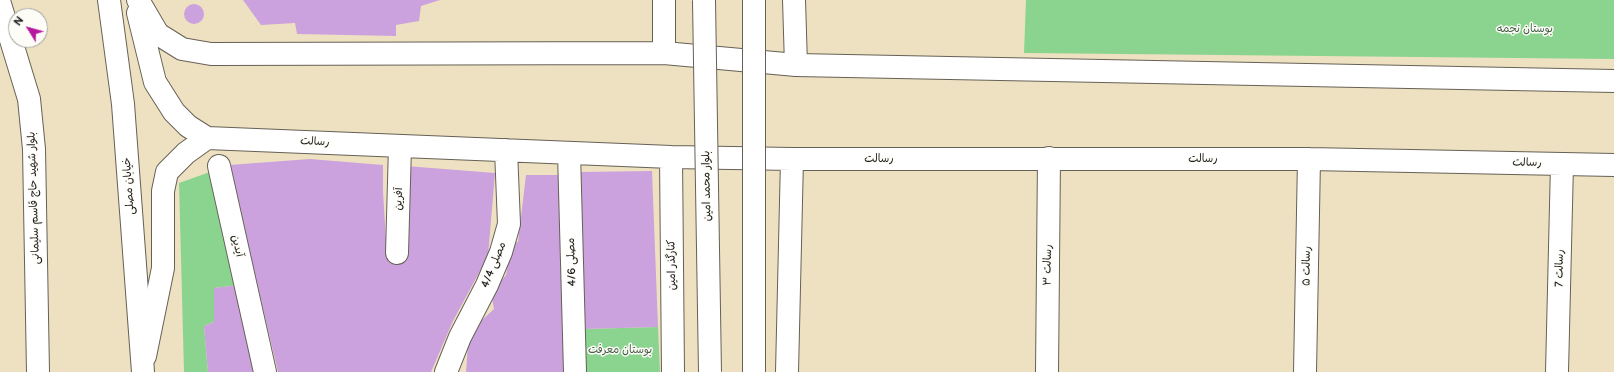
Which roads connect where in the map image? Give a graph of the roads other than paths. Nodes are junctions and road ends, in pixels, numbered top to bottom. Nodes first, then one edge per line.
1 (109, 0) edge
2 (134, 0) edge
3 (138, 0) edge
4 (664, 0) edge
5 (704, 0) edge
6 (754, 0) edge
7 (794, 0) edge
8 (0, 4) edge
9 (664, 54) junction
10 (796, 65) junction
11 (1614, 81) edge
12 (212, 138) junction
13 (400, 146) junction
14 (506, 150) junction
15 (568, 153) junction
16 (671, 157) junction
17 (1049, 158) junction
18 (792, 159) junction
19 (1309, 159) junction
20 (1562, 164) junction
21 (1614, 165) edge
22 (219, 166) dead end
23 (397, 253) dead end
24 (143, 368) edge
25 (38, 372) edge
26 (265, 372) edge
27 (446, 372) edge
28 (575, 372) edge
29 (673, 372) edge
30 (710, 372) edge
31 (754, 372) edge
32 (787, 372) edge
33 (1046, 372) edge
34 (1305, 372) edge
35 (1557, 372) edge

1 - 24 street, خیابان مصلی
2 - 12 street
3 - 9 street
4 - 9 street
5 - 30 street, بلوار محمد امین, bridge
6 - 31 street, bridge
7 - 10 street
8 - 25 street, بلوار شهید حاج قاسم سلیمانی
9 - 10 street
10 - 11 street
12 - 13 street, رسالت
12 - 24 street
13 - 14 street, رسالت
13 - 23 street, آفرین
14 - 15 street, رسالت
14 - 27 street, مصلی 4/4
15 - 16 street, رسالت
15 - 28 street, مصلی 4/6
16 - 18 street, رسالت
16 - 29 street, کنارگذر امین
17 - 18 street, رسالت
17 - 19 street, رسالت
17 - 33 street, رسالت ۳
18 - 32 street
19 - 20 street, رسالت
19 - 34 street, رسالت ۵
20 - 21 street, رسالت
20 - 35 street, رسالت 7
22 - 26 street, آیدین

